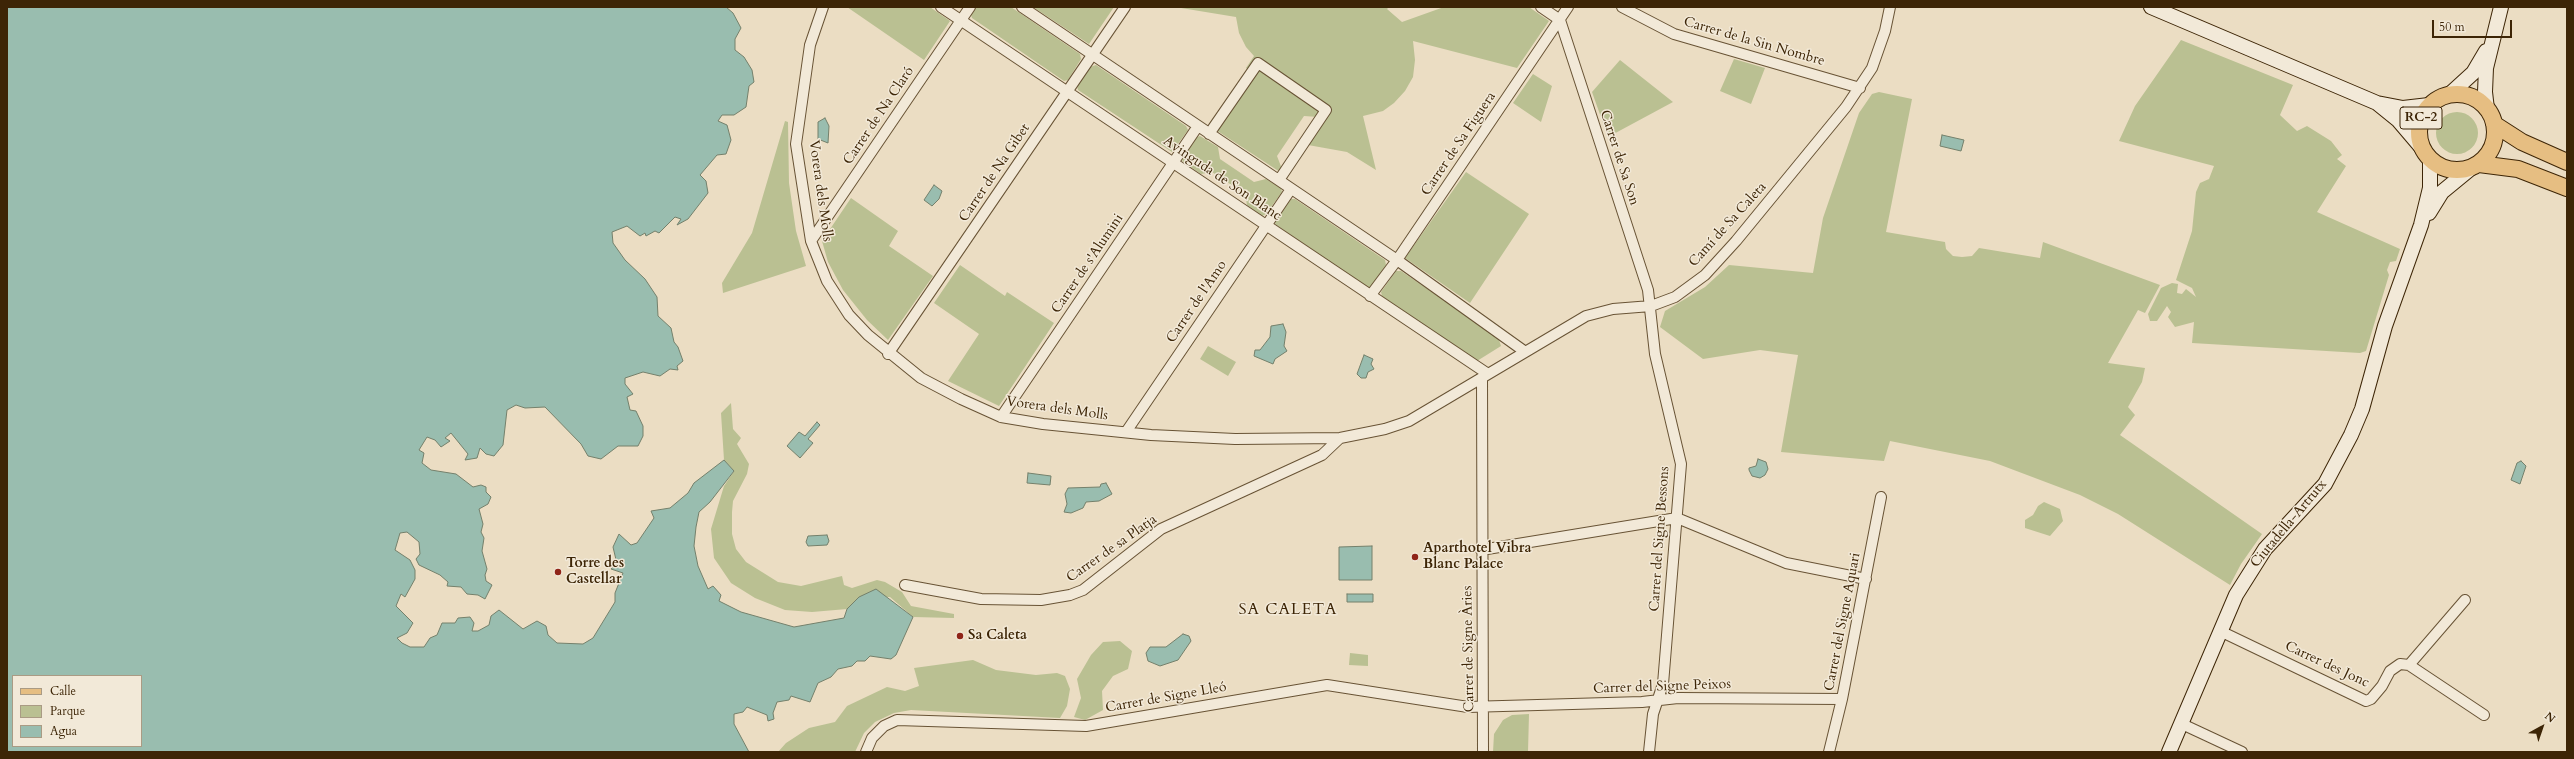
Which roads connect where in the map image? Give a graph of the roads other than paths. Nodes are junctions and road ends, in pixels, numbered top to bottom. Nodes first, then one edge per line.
1 (823, 7) edge
2 (941, 7) edge
3 (970, 7) edge
4 (1022, 7) edge
5 (1125, 7) edge
6 (1541, 7) edge
7 (1568, 7) edge
8 (1622, 7) edge
9 (1890, 7) edge
10 (2151, 7) edge
11 (2500, 7) edge
12 (961, 20) junction
13 (1560, 20) junction
14 (2491, 42) junction
15 (1092, 54) junction
16 (1860, 88) junction
17 (1067, 92) junction
18 (2450, 94) junction
19 (2377, 103) junction
20 (2429, 105) junction
21 (2487, 110) junction
22 (2494, 124) junction
23 (1198, 126) junction
24 (1209, 134) junction
25 (2425, 153) junction
26 (2567, 162) edge
27 (1173, 163) junction
28 (2474, 166) junction
29 (1279, 180) junction
30 (2567, 188) edge
31 (1291, 189) junction
32 (1266, 225) junction
33 (2421, 225) junction
34 (811, 241) junction
35 (1397, 260) junction
36 (1370, 296) junction
37 (1651, 306) junction
38 (1524, 351) junction
39 (888, 354) junction
40 (1485, 376) junction
41 (1001, 417) junction
42 (1126, 432) junction
43 (1340, 438) junction
44 (1881, 497) dead end
45 (1677, 518) junction
46 (1482, 550) junction
47 (1866, 579) junction
48 (904, 585) dead end
49 (2465, 600) dead end
50 (2220, 631) junction
51 (2410, 665) junction
52 (1842, 699) junction
53 (1658, 700) junction
54 (1484, 708) junction
55 (2484, 715) dead end
56 (2182, 724) junction
57 (866, 752) edge
58 (1483, 752) edge
59 (1649, 752) edge
60 (1829, 752) edge
61 (2169, 752) edge
62 (2242, 752) edge

1 - 34 street, Vorera dels Molls
2 - 12 street, Avinguda de Son Blanc
3 - 12 street, Carrer de Na Claró
4 - 15 street
5 - 15 street, Carrer de Na Gibet
6 - 13 street
7 - 13 street, Carrer de Sa Figuera
8 - 16 street, Carrer de la Sin Nombre
9 - 16 street, Camí de Sa Caleta
10 - 19 main road
11 - 14 main road
12 - 17 street, Avinguda de Son Blanc
12 - 34 street, Carrer de Na Claró
13 - 35 street, Carrer de Sa Figuera
13 - 37 street, Carrer de Sa Son
14 - 18 main road
14 - 21 main road
15 - 17 street, Carrer de Na Gibet
15 - 23 street
16 - 37 street, Camí de Sa Caleta
17 - 27 street, Avinguda de Son Blanc
17 - 39 street, Carrer de Na Gibet
18 - 20 main road, RC-2
18 - 21 main road, RC-2
19 - 20 main road
19 - 25 main road
20 - 25 main road, RC-2
21 - 22 main road, RC-2
22 - 26 main road
22 - 28 main road, RC-2
23 - 24 street
23 - 27 street, Carrer de s'Alumini
24 - 29 street
24 - 29 street
25 - 28 main road
25 - 33 main road, Ciutadella-Artrutx
27 - 32 street, Avinguda de Son Blanc
27 - 41 street, Carrer de s'Alumini
28 - 30 main road
28 - 33 main road, Ciutadella-Artrutx
29 - 31 street
31 - 32 street, Carrer de l'Amo
31 - 35 street
32 - 36 street, Avinguda de Son Blanc
32 - 42 street, Carrer de l'Amo
33 - 50 main road, Ciutadella-Artrutx
34 - 39 street, Vorera dels Molls
35 - 36 street, Carrer de Sa Figuera
35 - 38 street
36 - 40 street, Avinguda de Son Blanc
37 - 38 street, Camí de Sa Caleta
37 - 45 street, Carrer del Signe Bessons
38 - 40 street, Camí de Sa Caleta
39 - 41 street, Vorera dels Molls
40 - 43 street, Vorera dels Molls
40 - 46 street, Carrer de Signe Àries
41 - 42 street, Vorera dels Molls
42 - 43 street, Vorera dels Molls
43 - 48 street, Carrer de sa Platja
44 - 47 street, Carrer del Signe Aquari
45 - 46 street
45 - 47 street
45 - 53 street, Carrer del Signe Bessons
46 - 54 street, Carrer de Signe Àries
47 - 52 street, Carrer del Signe Aquari
49 - 51 street
50 - 51 street, Carrer des Jonc
50 - 56 main road, Ciutadella-Artrutx
51 - 55 street
52 - 53 street, Carrer del Signe Peixos
52 - 60 street, Carrer del Signe Aquari
53 - 54 street, Carrer del Signe Peixos
53 - 59 street, Carrer del Signe Bessons
54 - 57 street, Carrer de Signe Lleó
54 - 58 street, Carrer de Signe Àries
56 - 61 main road, Ciutadella-Artrutx
56 - 62 street

